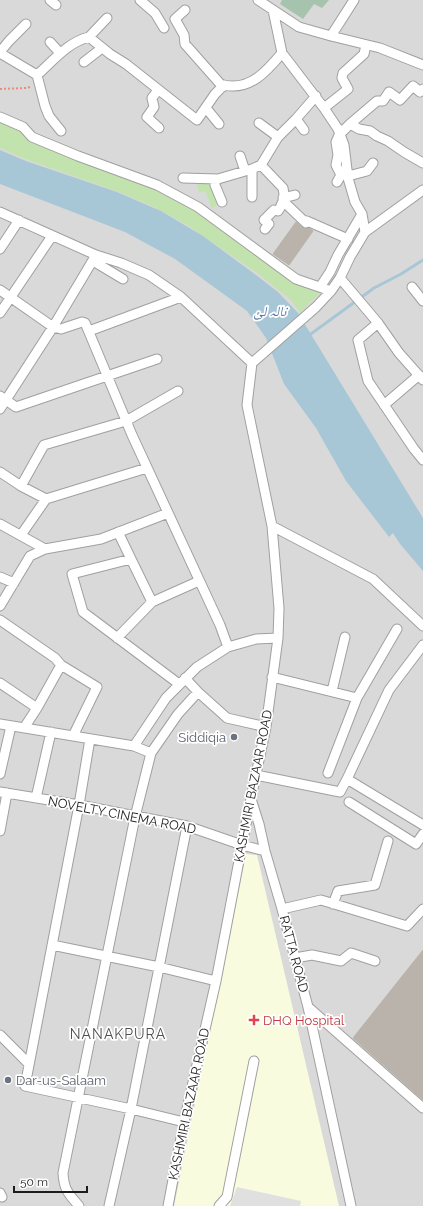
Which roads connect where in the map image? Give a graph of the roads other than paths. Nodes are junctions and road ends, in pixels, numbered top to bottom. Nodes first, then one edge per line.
1 (140, 0) edge
2 (258, 0) edge
3 (354, 0) edge
4 (185, 10) dead end
5 (273, 10) junction
6 (107, 18) dead end
7 (26, 24) dead end
8 (164, 28) dead end
9 (331, 36) junction
10 (89, 37) junction
11 (50, 42) dead end
12 (366, 45) junction
13 (102, 48) junction
14 (0, 53) edge
15 (60, 53) junction
16 (282, 53) junction
17 (84, 62) dead end
18 (423, 65) edge
19 (38, 80) junction
20 (223, 87) junction
21 (423, 89) edge
22 (158, 90) junction
23 (316, 96) junction
24 (206, 108) junction
25 (324, 108) junction
26 (0, 117) edge
27 (296, 119) junction
28 (259, 123) dead end
29 (220, 124) dead end
30 (350, 124) junction
31 (159, 128) dead end
32 (61, 130) dead end
33 (304, 130) dead end
34 (339, 131) junction
35 (278, 137) junction
36 (240, 156) dead end
37 (373, 163) dead end
38 (423, 163) edge
39 (261, 165) junction
40 (249, 170) junction
41 (211, 176) junction
42 (348, 176) junction
43 (183, 178) dead end
44 (337, 182) dead end
45 (423, 190) edge
46 (295, 195) dead end
47 (252, 197) dead end
48 (283, 200) junction
49 (222, 202) dead end
50 (0, 212) edge
51 (362, 214) junction
52 (19, 220) junction
53 (265, 229) dead end
54 (365, 232) junction
55 (52, 236) junction
56 (348, 239) junction
57 (0, 249) edge
58 (94, 258) junction
59 (340, 278) junction
60 (123, 279) dead end
61 (320, 287) junction
62 (412, 287) dead end
63 (0, 290) edge
64 (331, 291) junction
65 (10, 296) junction
66 (181, 298) junction
67 (423, 301) edge
68 (0, 313) edge
69 (375, 320) junction
70 (53, 327) junction
71 (89, 331) junction
72 (158, 359) dead end
73 (252, 363) junction
74 (107, 376) junction
75 (421, 378) edge
76 (178, 391) dead end
77 (3, 398) edge
78 (384, 405) junction
79 (0, 409) edge
80 (126, 421) junction
81 (423, 460) edge
82 (147, 468) junction
83 (0, 472) edge
84 (21, 486) junction
85 (46, 499) junction
86 (168, 513) junction
87 (0, 524) edge
88 (272, 526) junction
89 (118, 532) junction
90 (21, 535) junction
91 (45, 549) junction
92 (131, 559) junction
93 (0, 577) edge
94 (199, 581) junction
95 (14, 583) junction
96 (152, 602) junction
97 (0, 606) edge
98 (0, 620) edge
99 (423, 626) edge
100 (397, 629) dead end
101 (345, 637) dead end
102 (117, 638) junction
103 (278, 638) junction
104 (423, 645) edge
105 (228, 647) junction
106 (61, 665) junction
107 (272, 677) junction
108 (182, 681) junction
109 (0, 683) edge
110 (332, 691) junction
111 (198, 692) junction
112 (357, 698) junction
113 (37, 708) junction
114 (0, 724) edge
115 (11, 726) junction
116 (266, 727) junction
117 (24, 728) junction
118 (51, 732) junction
119 (73, 736) junction
120 (90, 739) junction
121 (134, 746) junction
122 (151, 753) junction
123 (328, 773) dead end
124 (0, 774) edge
125 (256, 775) junction
126 (347, 779) junction
127 (4, 793) edge
128 (36, 798) junction
129 (251, 798) junction
130 (349, 802) dead end
131 (79, 805) junction
132 (135, 817) junction
133 (423, 825) edge
134 (188, 826) junction
135 (0, 831) edge
136 (423, 834) edge
137 (388, 841) dead end
138 (242, 845) junction
139 (265, 851) junction
140 (333, 904) junction
141 (282, 909) junction
142 (423, 909) edge
143 (52, 945) junction
144 (106, 956) junction
145 (295, 958) junction
146 (375, 961) dead end
147 (159, 967) junction
148 (216, 981) junction
149 (308, 1007) junction
150 (0, 1035) edge
151 (254, 1061) dead end
152 (29, 1064) junction
153 (78, 1098) junction
154 (423, 1108) edge
155 (131, 1109) junction
156 (184, 1122) junction
157 (79, 1206) edge
158 (109, 1206) edge
159 (168, 1206) edge
160 (219, 1206) edge
161 (351, 1206) edge

1 - 8 street
2 - 5 street
3 - 9 street
4 - 20 street
5 - 9 street
5 - 16 street
6 - 10 street
7 - 14 street
9 - 12 street
10 - 13 street
10 - 15 street
11 - 15 street
12 - 18 street
12 - 25 street
13 - 17 street
13 - 22 street
14 - 19 street
15 - 19 street
16 - 20 street
16 - 23 street
19 - 32 street
20 - 24 street
21 - 30 street
22 - 24 street
22 - 31 street
23 - 25 street
23 - 27 street
24 - 29 street
25 - 34 street
26 - 61 street
27 - 33 street
27 - 35 street
28 - 35 street
30 - 34 street
30 - 38 street
34 - 42 street
34 - 44 street
35 - 39 street
36 - 40 street
37 - 42 street
39 - 40 street
39 - 48 street
40 - 41 street
40 - 47 street
41 - 43 street
41 - 49 street
42 - 51 street
45 - 54 street
46 - 48 street
48 - 53 street
48 - 56 street
50 - 52 street
51 - 54 street
51 - 56 street
52 - 55 street
52 - 57 street
54 - 59 street
55 - 58 street
55 - 65 street
56 - 61 street
58 - 60 street
58 - 66 street
58 - 70 street
59 - 64 street
59 - 69 street
61 - 64 street
62 - 67 street
63 - 65 street
64 - 73 street
65 - 68 street
65 - 70 street
66 - 71 street
66 - 73 street
69 - 75 street
69 - 78 street
70 - 71 street
70 - 77 street
71 - 74 street
72 - 74 street
73 - 88 street, KASHMIRI BAZAAR ROAD
74 - 77 street
74 - 80 street
75 - 78 street
76 - 80 street
77 - 79 street
78 - 81 street
80 - 82 street
80 - 84 street
82 - 85 street
82 - 86 street
83 - 84 street
84 - 85 street
85 - 90 street
86 - 89 street
86 - 94 street
87 - 90 street
88 - 99 street
88 - 103 street, KASHMIRI BAZAAR ROAD
89 - 91 street
89 - 92 street
90 - 91 street
91 - 95 street
92 - 96 street
92 - 102 street
93 - 95 street
94 - 96 street
94 - 105 street
95 - 97 street
96 - 102 street
98 - 106 street
100 - 112 street
101 - 110 street
102 - 108 street
103 - 105 street
103 - 107 street, KASHMIRI BAZAAR ROAD
104 - 126 street
105 - 108 street
106 - 113 street
106 - 119 street
107 - 110 street
107 - 116 street, KASHMIRI BAZAAR ROAD
108 - 111 street
108 - 121 street
109 - 113 street
110 - 112 street
111 - 116 street
111 - 122 street
112 - 123 street
113 - 117 street
114 - 115 street
115 - 117 street
115 - 124 street
116 - 125 street, KASHMIRI BAZAAR ROAD
117 - 118 street
118 - 119 street
118 - 128 street
119 - 120 street
120 - 121 street
120 - 131 street
121 - 122 street
122 - 132 street
125 - 126 street
125 - 129 street, KASHMIRI BAZAAR ROAD
126 - 133 street
127 - 128 street, NOVELTY CINEMA ROAD
127 - 135 street
128 - 131 street, NOVELTY CINEMA ROAD
129 - 138 street, KASHMIRI BAZAAR ROAD
129 - 139 street, RATTA ROAD
130 - 136 street
131 - 132 street, NOVELTY CINEMA ROAD
131 - 143 street
132 - 134 street, NOVELTY CINEMA ROAD
132 - 144 street
134 - 138 street, NOVELTY CINEMA ROAD
134 - 147 street
137 - 140 street
138 - 139 street, NOVELTY CINEMA ROAD
138 - 148 street, KASHMIRI BAZAAR ROAD
139 - 141 street, RATTA ROAD
140 - 141 street
140 - 142 street
141 - 145 street, RATTA ROAD
143 - 144 street
143 - 152 street
144 - 147 street
144 - 153 street
145 - 146 street
145 - 149 street, RATTA ROAD
147 - 148 street
147 - 155 street
148 - 156 street, KASHMIRI BAZAAR ROAD
149 - 154 street
149 - 161 street, RATTA ROAD
150 - 152 street
151 - 160 street
152 - 153 street
153 - 155 street
153 - 157 street
155 - 156 street
155 - 158 street
156 - 159 street, KASHMIRI BAZAAR ROAD

